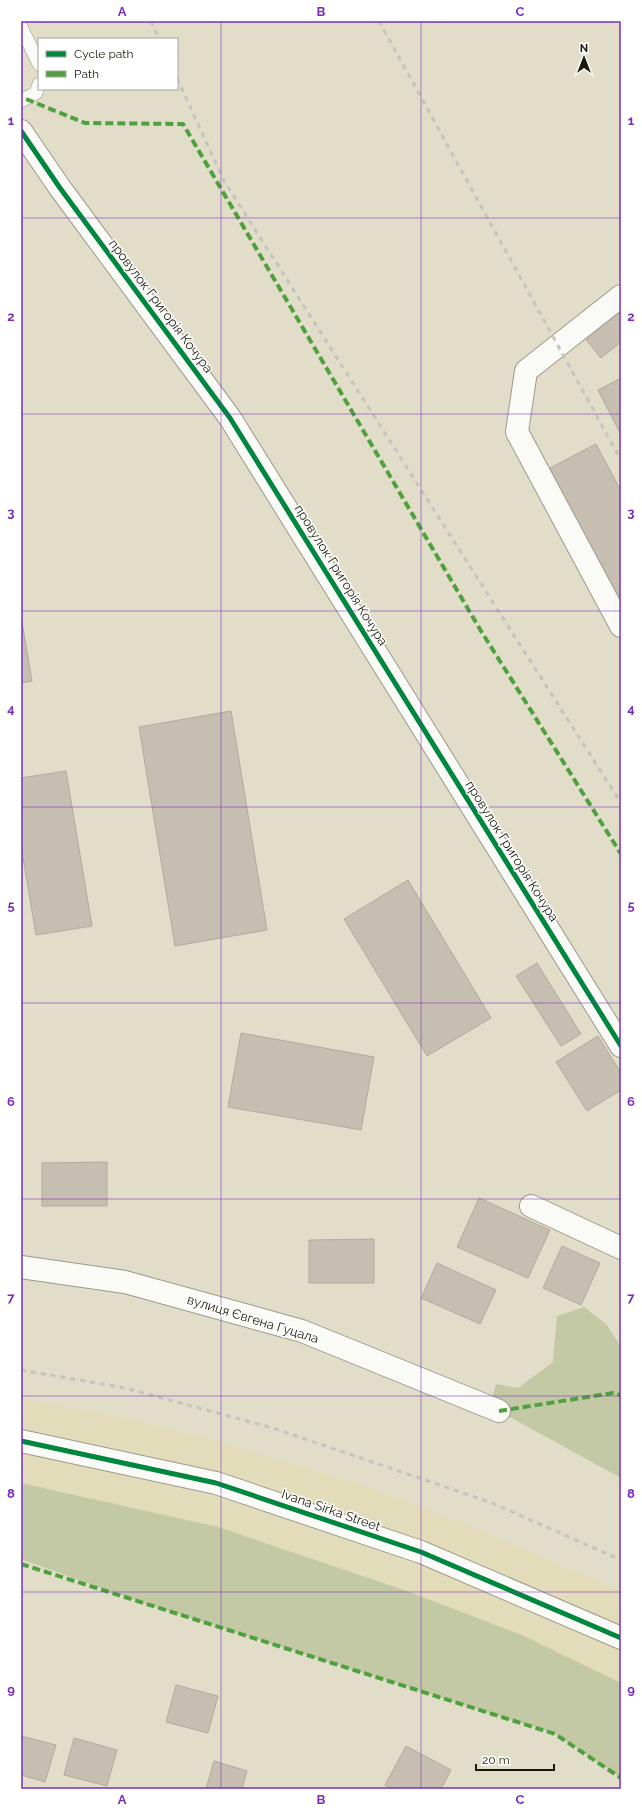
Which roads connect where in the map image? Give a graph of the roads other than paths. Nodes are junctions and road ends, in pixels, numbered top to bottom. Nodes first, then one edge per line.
1 (21, 26) edge
2 (38, 62) edge
3 (38, 87) edge
4 (21, 101) edge
5 (21, 131) edge
6 (621, 296) edge
7 (621, 626) edge
8 (621, 1046) edge
9 (531, 1206) dead end
10 (621, 1248) edge
11 (21, 1267) edge
12 (498, 1411) dead end
13 (21, 1441) edge
14 (621, 1638) edge

1 - 2 lane
3 - 4 lane
5 - 8 street, провулок Григорія Кочура
6 - 7 street
9 - 10 street
11 - 12 street, вулиця Євгена Гуцала
13 - 14 street, Ivana Sirka Street

